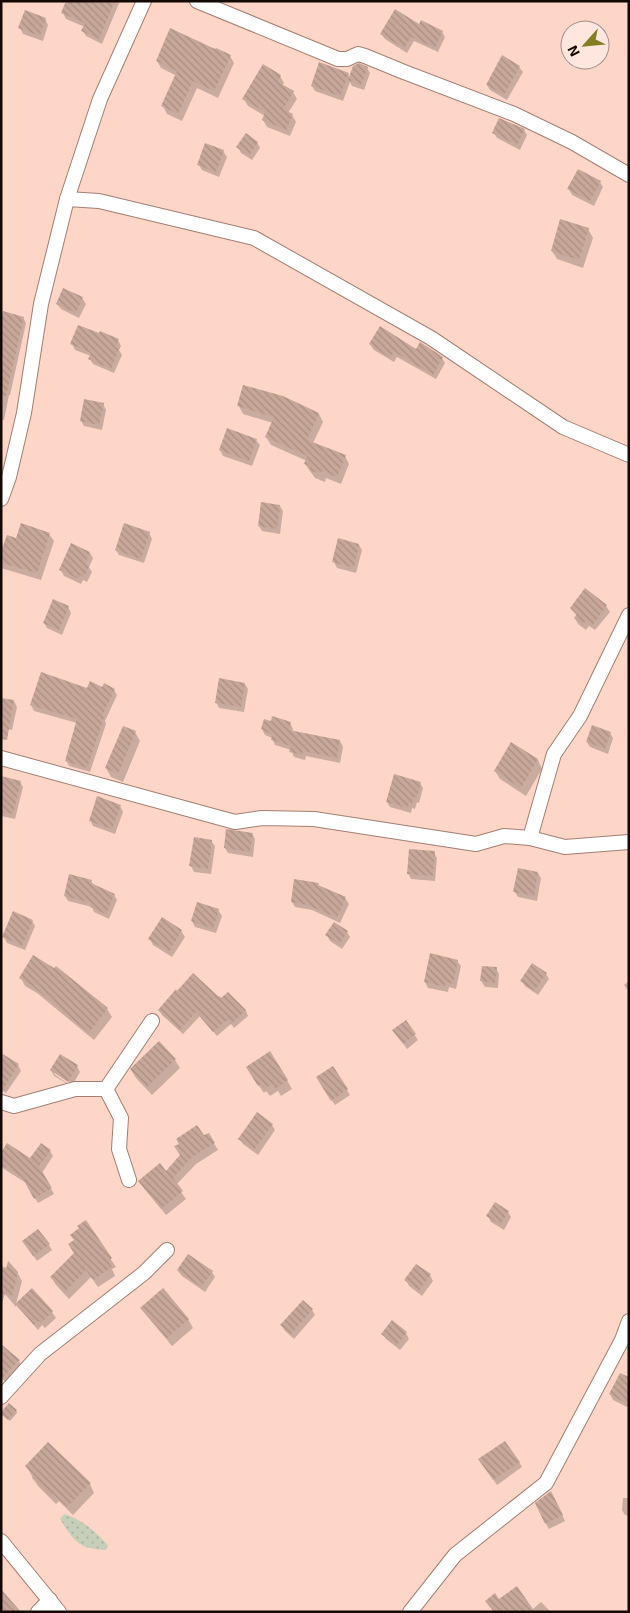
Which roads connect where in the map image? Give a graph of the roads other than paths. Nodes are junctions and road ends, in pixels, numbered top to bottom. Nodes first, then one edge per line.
1 (144, 1) edge
2 (197, 1) edge
3 (629, 175) edge
4 (67, 199) junction
5 (629, 455) edge
6 (1, 499) edge
7 (629, 616) edge
8 (1, 758) edge
9 (530, 838) junction
10 (629, 842) edge
11 (152, 1021) dead end
12 (106, 1089) junction
13 (1, 1102) edge
14 (129, 1180) dead end
15 (167, 1250) dead end
16 (629, 1321) edge
17 (1, 1397) edge
18 (1, 1541) edge
19 (50, 1600) junction
20 (38, 1612) edge
21 (59, 1612) edge
22 (410, 1612) edge

1 - 4 street
2 - 3 street
4 - 5 street
4 - 6 street
7 - 9 street
8 - 9 street
9 - 10 street
11 - 12 street
12 - 13 street
12 - 14 street
15 - 17 street
16 - 22 street
18 - 19 street
19 - 20 street
19 - 21 street

